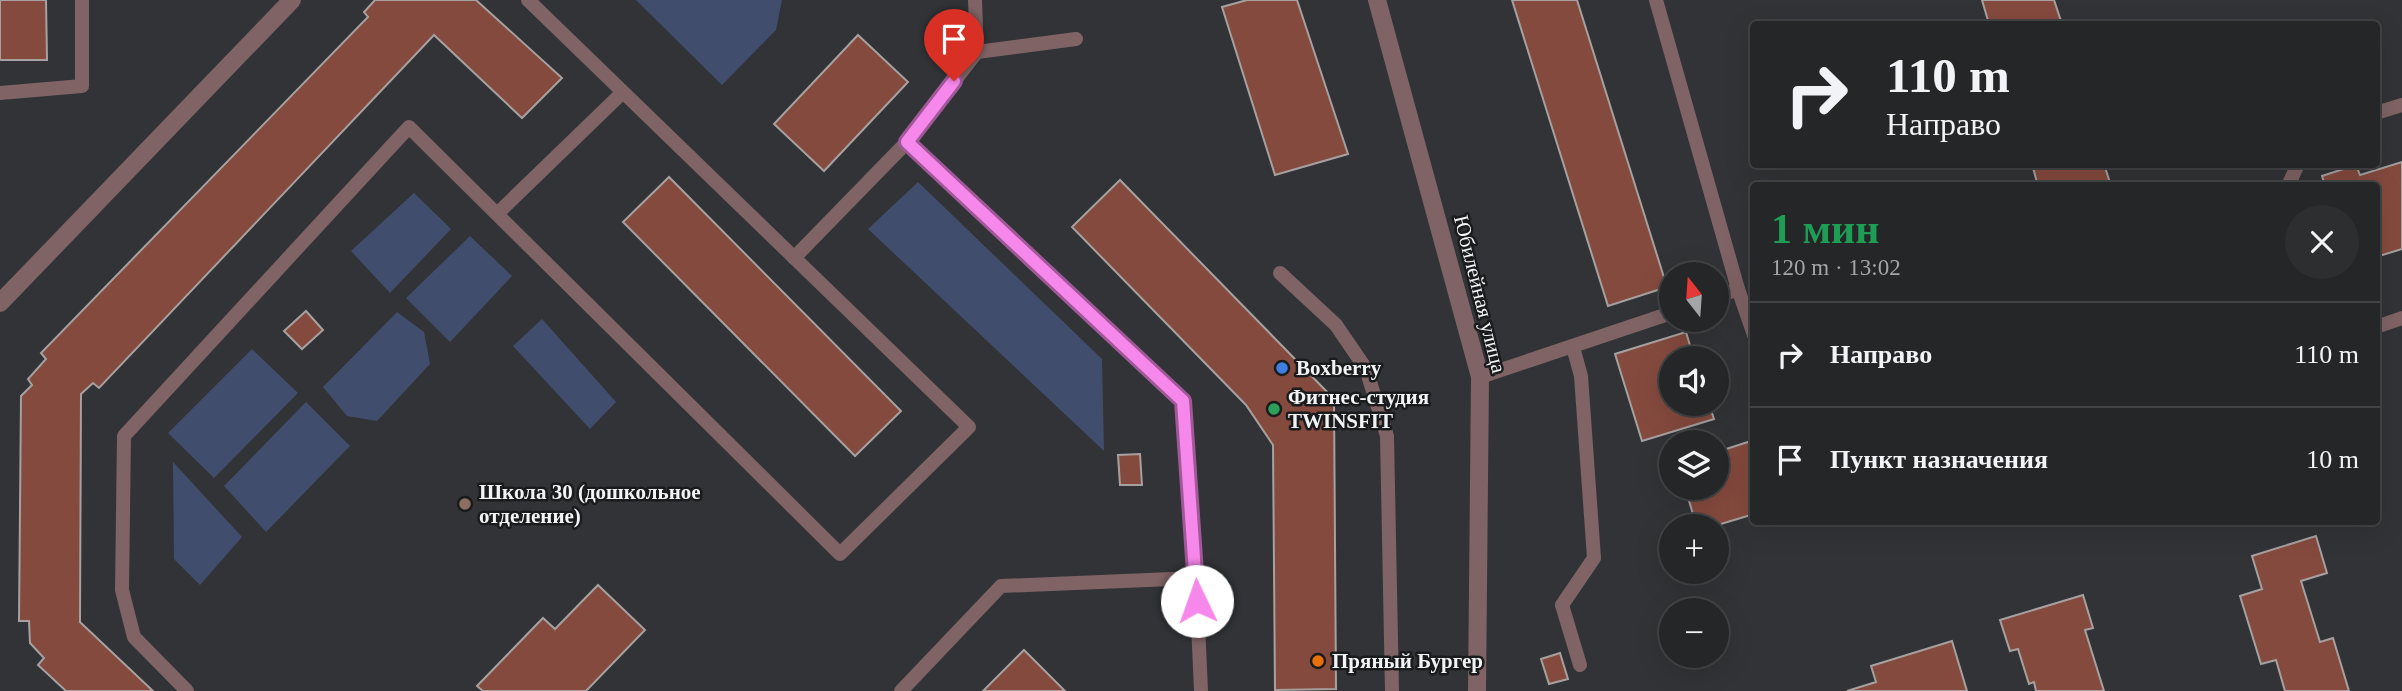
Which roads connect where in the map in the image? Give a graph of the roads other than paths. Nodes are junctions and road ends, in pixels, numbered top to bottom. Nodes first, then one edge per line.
1 (82, 0) edge
2 (292, 0) edge
3 (528, 0) edge
4 (975, 0) edge
5 (1377, 0) edge
6 (1656, 0) edge
7 (1076, 39) dead end
8 (977, 52) junction
9 (0, 93) edge
10 (622, 93) junction
11 (2402, 105) edge
12 (2380, 112) edge
13 (907, 142) junction
14 (497, 214) junction
15 (794, 258) junction
16 (1280, 273) dead end
17 (1738, 289) junction
18 (1729, 292) edge
19 (0, 303) edge
20 (1659, 317) edge
21 (2402, 318) edge
22 (1750, 324) edge
23 (2380, 326) edge
24 (1573, 347) junction
25 (1480, 377) junction
26 (1196, 578) junction
27 (1580, 665) dead end
28 (187, 691) edge
29 (901, 691) edge
30 (1201, 691) edge
31 (1392, 691) edge
32 (1477, 691) edge

1 - 9 lane
2 - 19 street
3 - 10 lane
4 - 8 lane
5 - 25 street, Юбилейная улица
6 - 17 lane
7 - 8 lane
8 - 13 lane
10 - 14 lane
10 - 15 lane
11 - 12 lane
13 - 15 lane
13 - 26 lane
14 - 15 lane
14 - 28 lane
16 - 31 lane
17 - 18 lane
17 - 22 lane
20 - 24 lane
21 - 23 lane
24 - 25 lane
24 - 27 lane
25 - 32 street, Юбилейная улица
26 - 29 lane
26 - 30 lane

